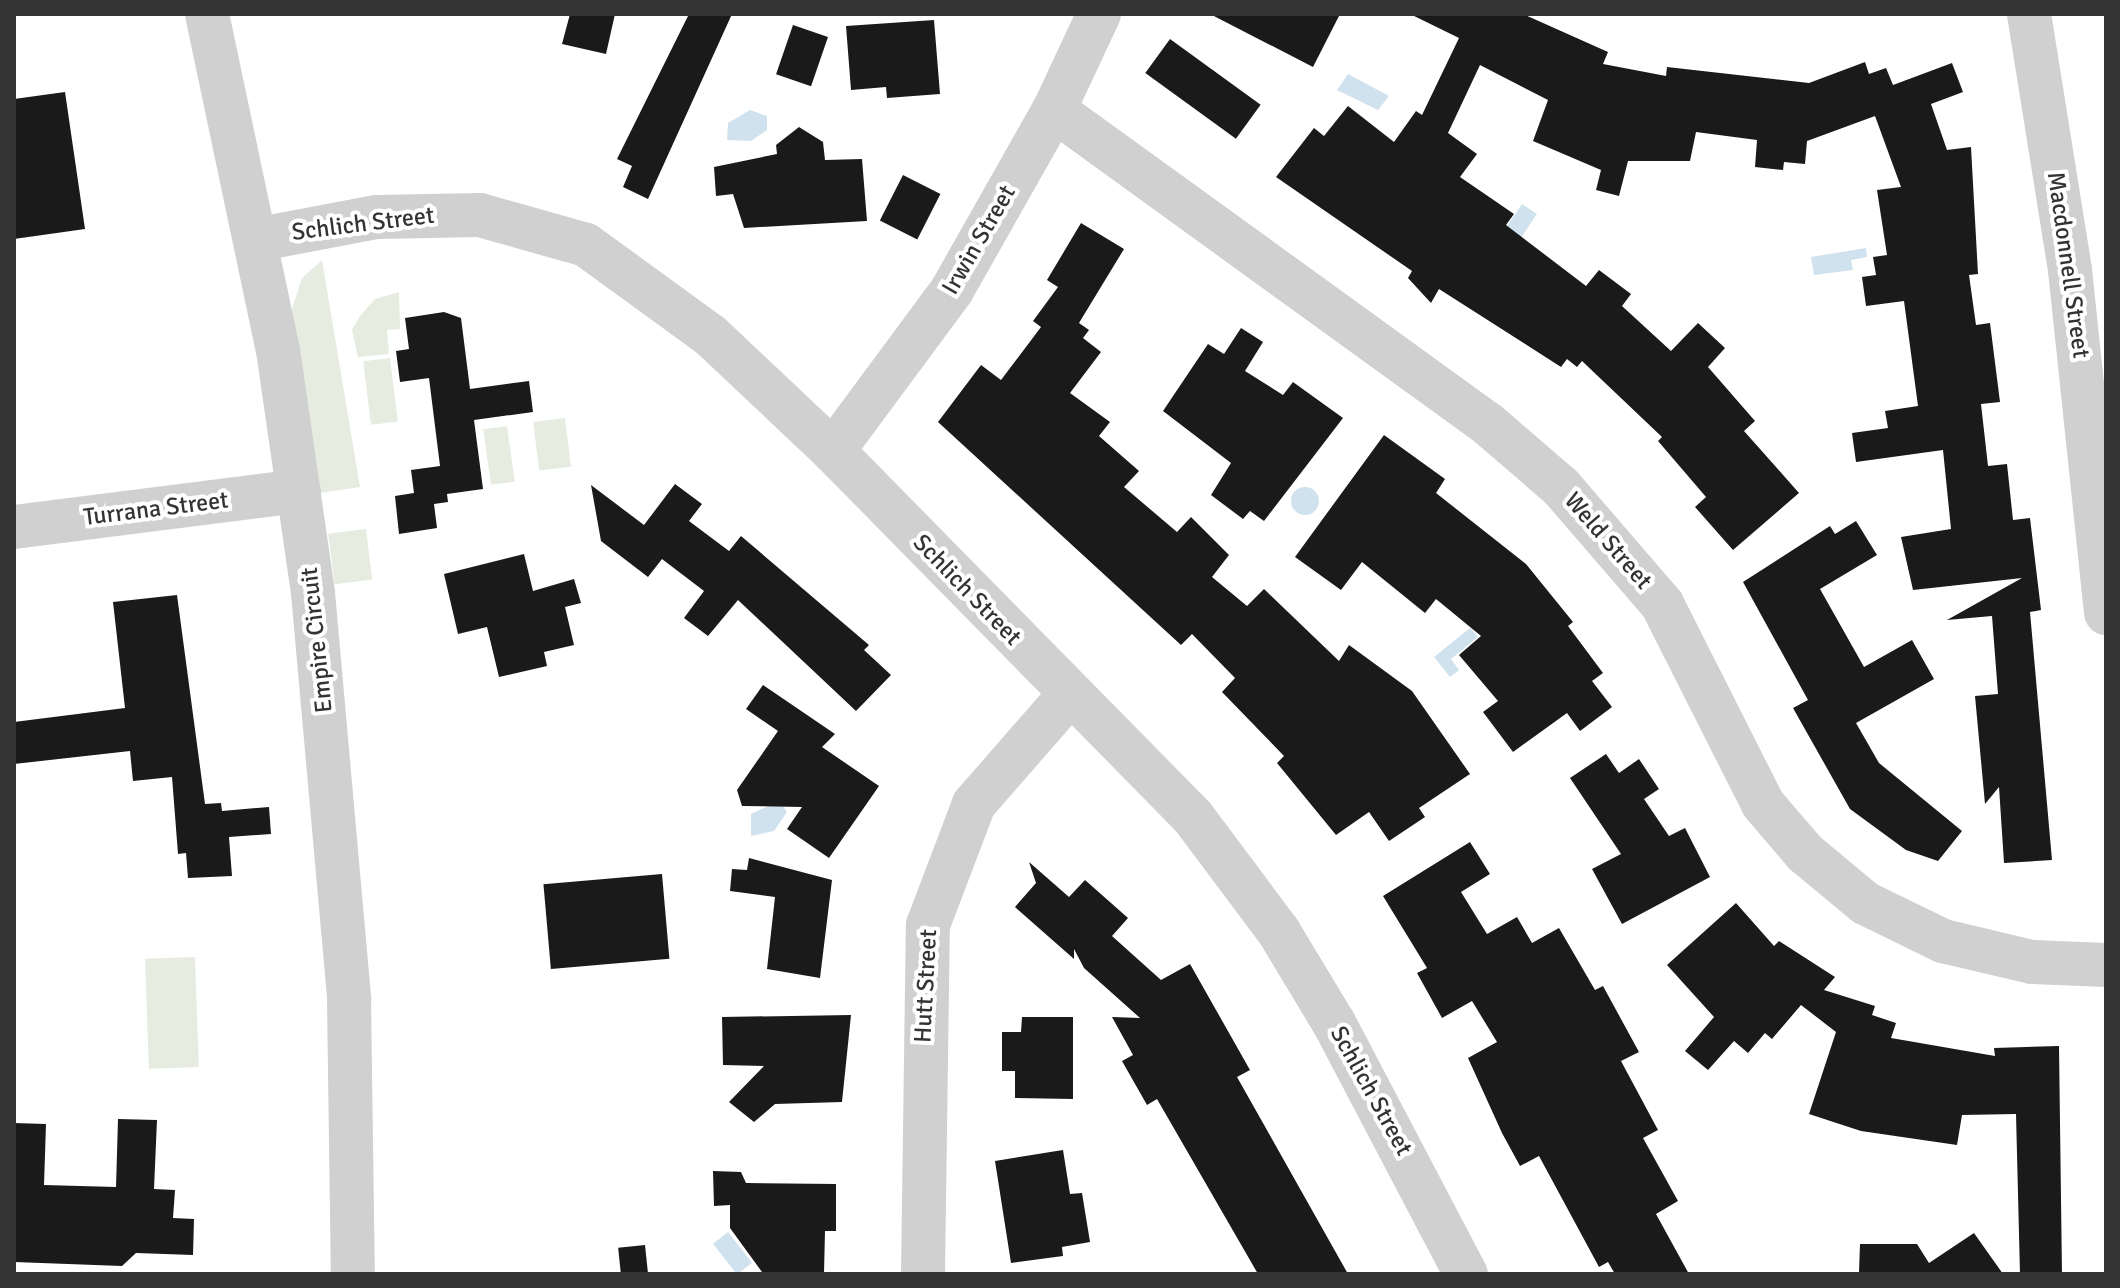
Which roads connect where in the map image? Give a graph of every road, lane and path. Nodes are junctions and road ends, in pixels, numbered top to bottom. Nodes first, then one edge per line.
1 (207, 14) edge
2 (1099, 14) edge
3 (2029, 14) edge
4 (1054, 110) junction
5 (255, 240) junction
6 (833, 451) junction
7 (299, 491) junction
8 (14, 527) edge
9 (2106, 613) edge
10 (1069, 695) junction
11 (2106, 965) edge
12 (353, 1274) edge
13 (923, 1274) edge
14 (1466, 1274) edge

1 - 5 street, Empire Circuit
2 - 4 street, Irwin Street
3 - 9 street, Macdonnell Street
4 - 6 street, Irwin Street
4 - 11 street, Weld Street
5 - 6 street, Schlich Street
5 - 7 street, Empire Circuit
6 - 10 street, Schlich Street
7 - 8 street, Turrana Street
7 - 12 street, Empire Circuit
10 - 13 street, Hutt Street
10 - 14 street, Schlich Street

